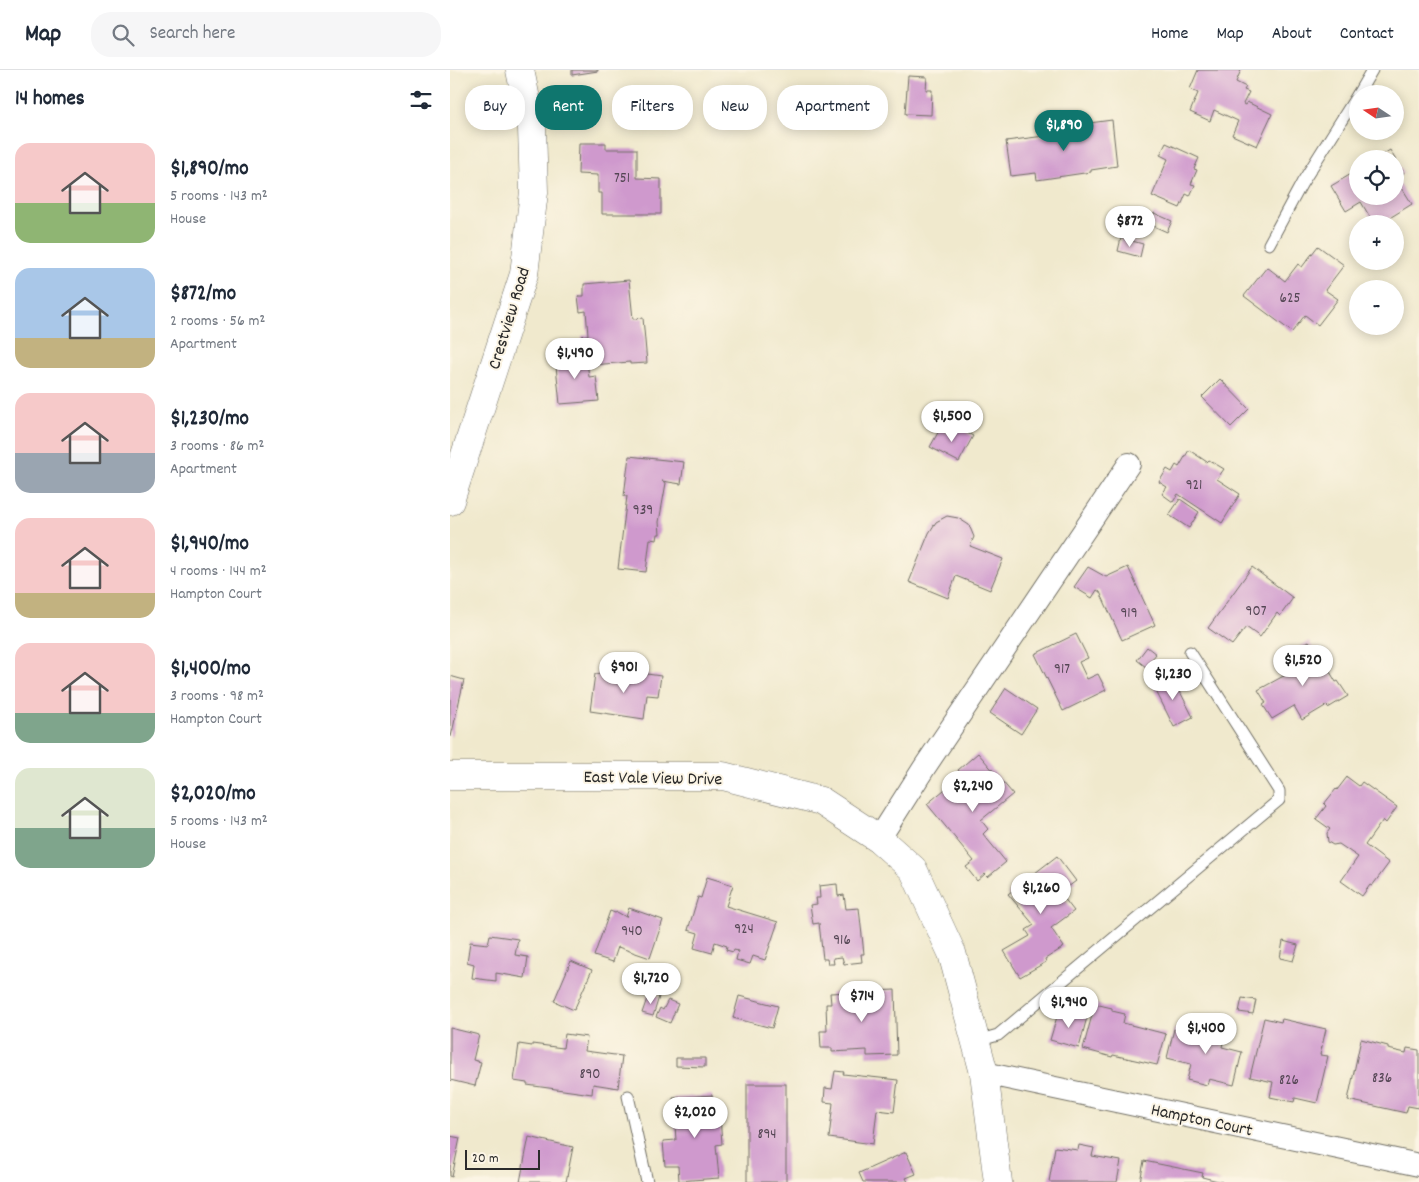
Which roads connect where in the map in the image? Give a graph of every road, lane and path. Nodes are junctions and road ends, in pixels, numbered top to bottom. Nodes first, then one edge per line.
1 (520, 70) edge
2 (1372, 70) edge
3 (1363, 85) edge
4 (1349, 108) edge
5 (1269, 244) dead end
6 (1129, 464) dead end
7 (450, 501) edge
8 (1190, 652) dead end
9 (450, 776) edge
10 (879, 839) junction
11 (977, 1042) junction
12 (984, 1073) junction
13 (628, 1096) dead end
14 (1419, 1165) edge
15 (646, 1182) edge
16 (998, 1182) edge

1 - 7 street, Crestview Road
2 - 3 lane
4 - 5 lane
6 - 10 street
8 - 11 lane
9 - 10 street, East Vale View Drive
10 - 11 street, East Vale View Drive
11 - 12 street, East Vale View Drive
12 - 14 street, Hampton Court
12 - 16 street, East Vale View Drive
13 - 15 lane

